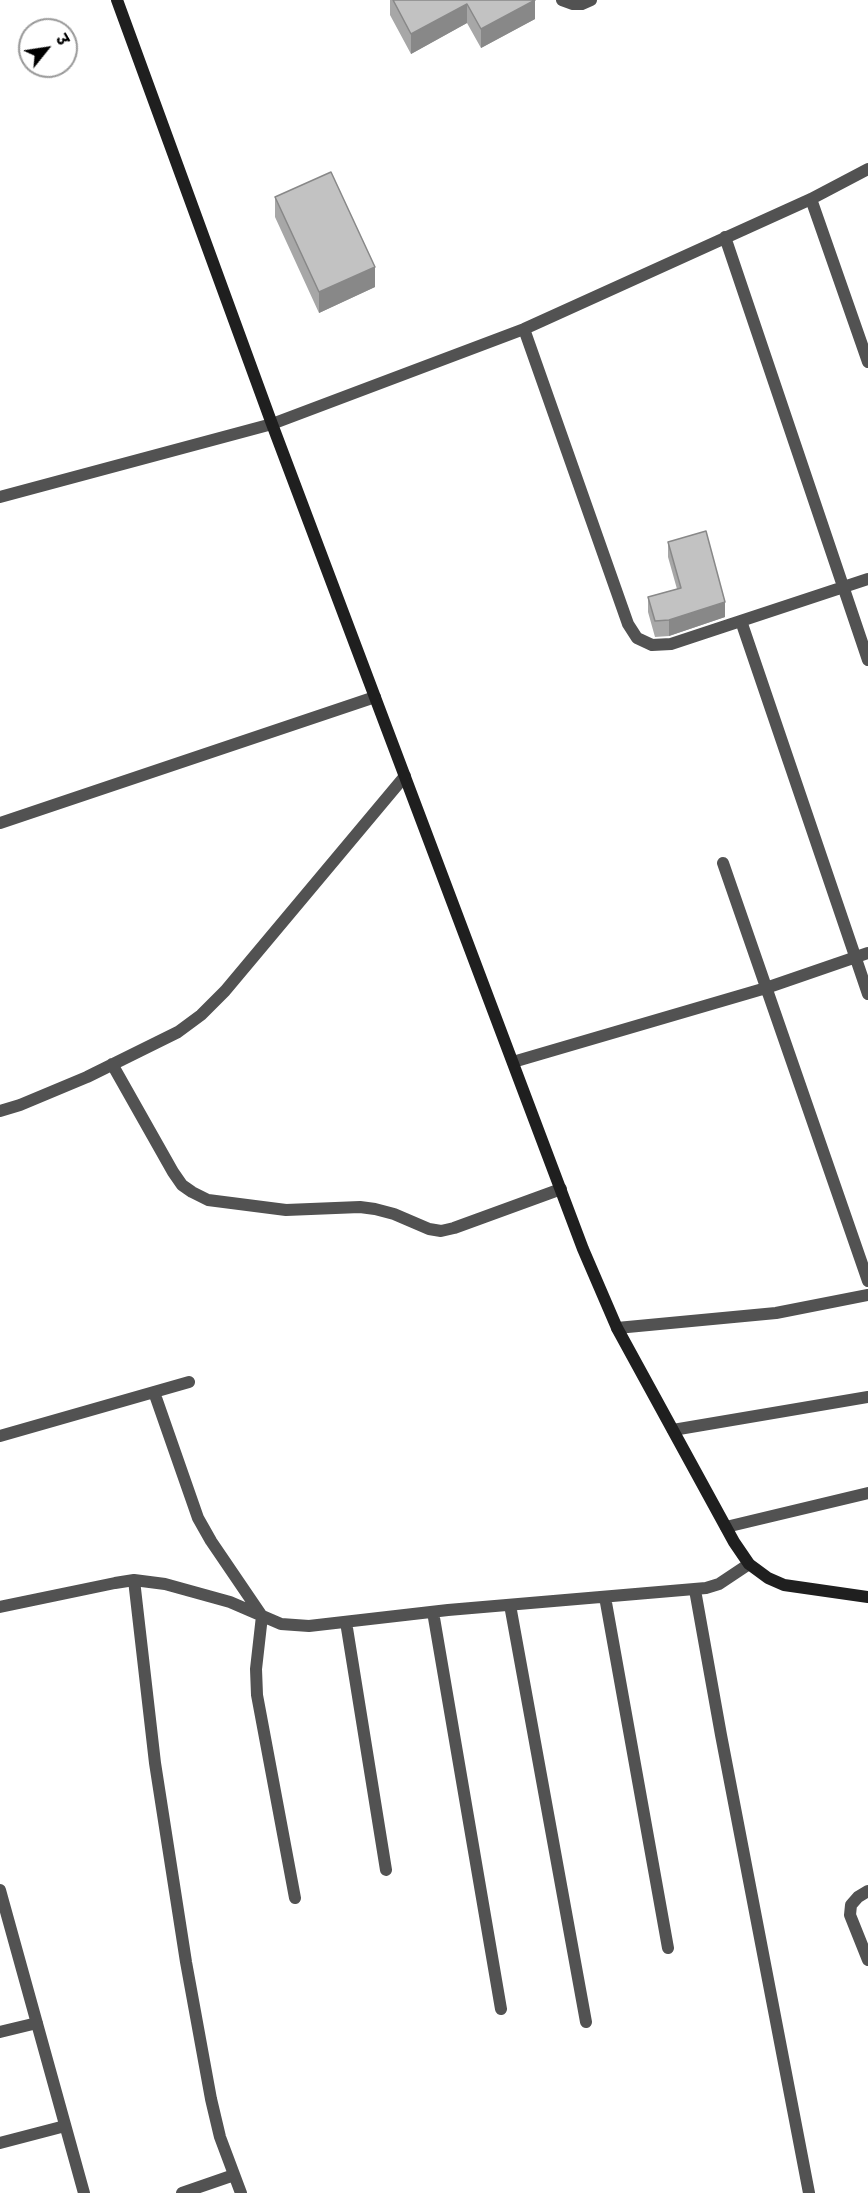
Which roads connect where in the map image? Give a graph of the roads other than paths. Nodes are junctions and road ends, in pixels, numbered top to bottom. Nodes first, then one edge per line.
1 (117, 0) edge
2 (562, 0) edge
3 (591, 0) edge
4 (868, 169) edge
5 (811, 199) junction
6 (725, 237) junction
7 (524, 329) junction
8 (868, 362) edge
9 (272, 424) junction
10 (0, 496) edge
11 (868, 579) edge
12 (843, 587) junction
13 (741, 621) junction
14 (868, 660) edge
15 (375, 697) junction
16 (405, 776) junction
17 (1, 820) edge
18 (723, 863) dead end
19 (862, 956) edge
20 (766, 988) junction
21 (868, 994) edge
22 (513, 1062) junction
23 (112, 1064) junction
24 (0, 1111) edge
25 (561, 1189) junction
26 (868, 1281) edge
27 (868, 1295) edge
28 (617, 1328) junction
29 (189, 1382) dead end
30 (154, 1392) junction
31 (868, 1397) edge
32 (673, 1430) junction
33 (0, 1436) edge
34 (868, 1493) edge
35 (726, 1527) junction
36 (749, 1564) junction
37 (134, 1580) junction
38 (695, 1590) junction
39 (868, 1597) edge
40 (605, 1598) junction
41 (510, 1605) junction
42 (0, 1607) edge
43 (433, 1612) junction
44 (262, 1616) junction
45 (346, 1622) junction
46 (386, 1870) dead end
47 (0, 1890) edge
48 (868, 1891) edge
49 (295, 1898) dead end
50 (668, 1948) dead end
51 (868, 1960) edge
52 (501, 2008) dead end
53 (586, 2022) dead end
54 (37, 2023) junction
55 (0, 2032) edge
56 (65, 2126) junction
57 (0, 2143) edge
58 (234, 2175) junction
59 (84, 2193) edge
60 (182, 2193) edge
61 (241, 2193) edge
62 (809, 2193) edge

1 - 9 street
2 - 3 street
4 - 5 street
5 - 6 street
5 - 8 street
6 - 7 street
6 - 12 street
7 - 9 street
7 - 13 street
9 - 10 street
9 - 15 street
11 - 12 street
12 - 13 street
12 - 14 street
13 - 19 street
15 - 16 street
15 - 17 street
16 - 22 street
16 - 23 street
18 - 20 street
19 - 20 street
19 - 21 street
20 - 22 street
20 - 26 street
22 - 25 street
23 - 24 street
23 - 25 street
25 - 28 street
27 - 28 street
28 - 32 street
29 - 30 street
30 - 33 street
30 - 44 street
31 - 32 street
32 - 35 street
34 - 35 street
35 - 36 street
36 - 38 street
36 - 39 street
37 - 42 street
37 - 44 street
37 - 58 street
38 - 40 street
38 - 62 street
40 - 41 street
40 - 50 street
41 - 43 street
41 - 53 street
43 - 45 street
43 - 52 street
44 - 45 street
44 - 49 street
45 - 46 street
47 - 54 street
48 - 51 street
54 - 55 street
54 - 56 street
56 - 57 street
56 - 59 street
58 - 60 street
58 - 61 street

